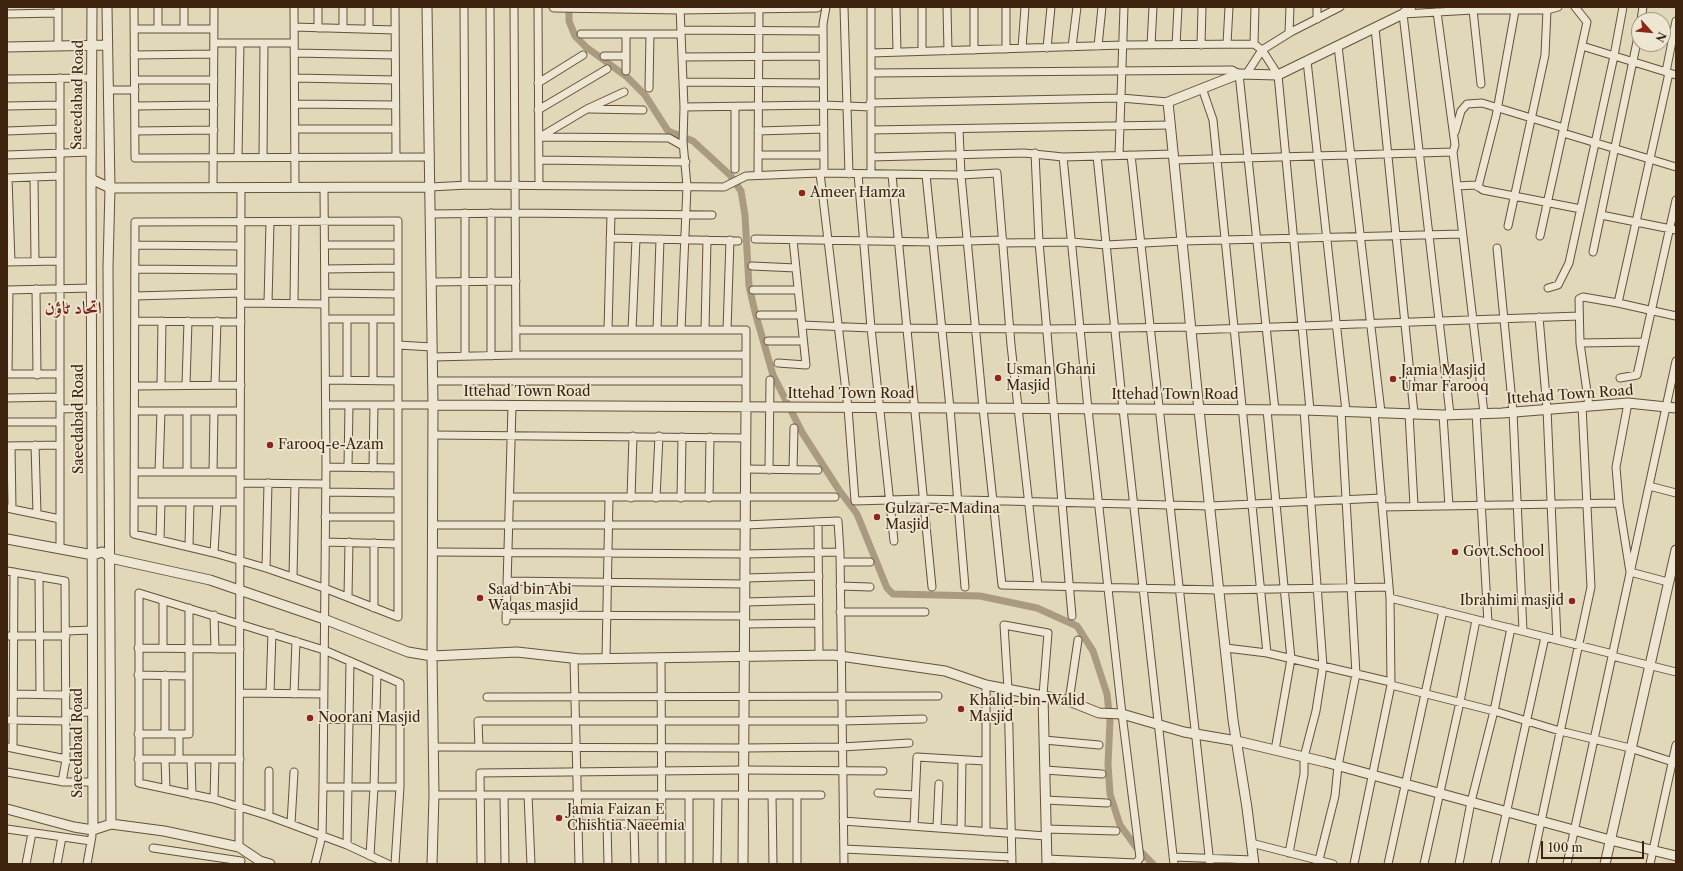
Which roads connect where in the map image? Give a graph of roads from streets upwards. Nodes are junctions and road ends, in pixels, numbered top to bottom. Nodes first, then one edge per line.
1 (92, 7) edge
2 (107, 7) edge
3 (134, 7) edge
4 (158, 7) edge
5 (184, 7) edge
6 (214, 7) edge
7 (294, 7) edge
8 (318, 7) edge
9 (343, 7) edge
10 (370, 7) edge
11 (395, 7) edge
12 (428, 7) edge
13 (464, 7) edge
14 (490, 7) edge
15 (514, 7) edge
16 (538, 7) edge
17 (759, 7) edge
18 (817, 7) edge
19 (826, 7) edge
20 (844, 7) edge
21 (871, 7) edge
22 (896, 7) edge
23 (922, 7) edge
24 (947, 7) edge
25 (974, 7) edge
26 (1006, 7) edge
27 (1025, 7) edge
28 (1051, 7) edge
29 (1077, 7) edge
30 (1102, 7) edge
31 (1124, 7) edge
32 (1153, 7) edge
33 (1178, 7) edge
34 (1202, 7) edge
35 (1229, 7) edge
36 (1255, 7) edge
37 (1290, 7) edge
38 (1317, 7) edge
39 (1340, 7) edge
40 (1411, 7) edge
41 (1558, 7) edge
42 (1575, 7) edge
43 (1623, 7) edge
44 (559, 8) edge
45 (680, 8) edge
46 (58, 10) edge
47 (1473, 10) junction
48 (1547, 10) junction
49 (1515, 11) junction
50 (1437, 12) junction
51 (7, 14) edge
52 (1403, 14) junction
53 (1317, 19) junction
54 (1676, 21) edge
55 (294, 27) junction
56 (184, 28) junction
57 (214, 28) junction
58 (318, 28) junction
59 (343, 28) junction
60 (1375, 28) junction
61 (134, 29) junction
62 (158, 29) junction
63 (369, 29) junction
64 (395, 30) junction
65 (759, 30) junction
66 (823, 31) junction
67 (681, 32) junction
68 (1289, 33) junction
69 (581, 34) dead end
70 (626, 34) junction
71 (650, 34) junction
72 (214, 43) junction
73 (240, 43) junction
74 (264, 43) junction
75 (294, 43) junction
76 (1227, 44) junction
77 (1254, 44) junction
78 (1123, 45) junction
79 (1151, 45) junction
80 (1176, 45) junction
81 (1201, 45) junction
82 (58, 46) junction
83 (93, 46) junction
84 (107, 46) junction
85 (1098, 46) junction
86 (1338, 46) junction
87 (1582, 46) junction
88 (7, 47) edge
89 (1072, 47) junction
90 (1022, 48) junction
91 (1047, 48) junction
92 (1006, 49) junction
93 (974, 50) junction
94 (1262, 50) junction
95 (922, 51) junction
96 (948, 51) junction
97 (897, 52) junction
98 (1636, 52) edge
99 (294, 53) junction
100 (871, 53) junction
101 (214, 54) junction
102 (134, 55) junction
103 (395, 55) junction
104 (583, 55) dead end
105 (604, 56) dead end
106 (626, 56) junction
107 (823, 56) junction
108 (1614, 56) junction
109 (682, 57) junction
110 (758, 57) junction
111 (1307, 61) junction
112 (1634, 62) junction
113 (607, 69) dead end
114 (626, 71) dead end
115 (1122, 71) junction
116 (871, 73) junction
117 (1243, 73) junction
118 (1670, 74) edge
119 (1278, 75) junction
120 (60, 78) junction
121 (92, 78) junction
122 (295, 78) junction
123 (7, 79) edge
124 (135, 80) junction
125 (214, 80) junction
126 (395, 80) junction
127 (683, 82) junction
128 (758, 82) junction
129 (538, 83) junction
130 (823, 83) junction
131 (1480, 84) dead end
132 (649, 88) dead end
133 (1202, 88) junction
134 (108, 90) junction
135 (135, 90) junction
136 (624, 92) dead end
137 (1121, 98) junction
138 (1168, 102) junction
139 (295, 104) junction
140 (60, 105) junction
141 (395, 105) junction
142 (824, 105) junction
143 (871, 105) junction
144 (7, 106) edge
145 (135, 106) junction
146 (214, 106) junction
147 (758, 106) junction
148 (848, 106) junction
149 (735, 107) junction
150 (587, 109) junction
151 (1498, 109) junction
152 (538, 110) junction
153 (643, 110) dead end
154 (684, 111) junction
155 (1531, 118) junction
156 (1171, 125) junction
157 (1120, 126) junction
158 (60, 129) junction
159 (295, 129) junction
160 (396, 129) junction
161 (824, 129) junction
162 (959, 129) junction
163 (214, 130) junction
164 (871, 130) junction
165 (1563, 130) junction
166 (7, 131) edge
167 (135, 131) junction
168 (758, 131) junction
169 (1454, 136) junction
170 (539, 137) junction
171 (1595, 143) junction
172 (683, 144) junction
173 (1615, 149) junction
174 (91, 152) junction
175 (1453, 152) junction
176 (60, 153) junction
177 (1035, 153) junction
178 (1419, 153) junction
179 (1388, 154) junction
180 (7, 155) edge
181 (758, 155) junction
182 (824, 155) junction
183 (960, 155) junction
184 (1120, 155) junction
185 (1131, 155) junction
186 (1351, 155) junction
187 (1097, 156) junction
188 (1318, 156) junction
189 (263, 157) junction
190 (295, 157) junction
191 (396, 157) junction
192 (429, 157) junction
193 (871, 157) junction
194 (1063, 157) junction
195 (1174, 157) junction
196 (1285, 157) junction
197 (213, 158) junction
198 (238, 158) junction
199 (1249, 158) junction
200 (1216, 159) junction
201 (1650, 159) junction
202 (539, 160) junction
203 (686, 162) junction
204 (1676, 167) edge
205 (734, 169) dead end
206 (822, 173) junction
207 (849, 174) junction
208 (858, 174) junction
209 (871, 174) junction
210 (758, 175) junction
211 (892, 175) junction
212 (926, 175) junction
213 (961, 175) junction
214 (60, 176) junction
215 (34, 177) junction
216 (8, 178) edge
217 (91, 179) junction
218 (466, 185) junction
219 (491, 185) junction
220 (516, 186) junction
221 (539, 186) junction
222 (687, 186) junction
223 (1457, 186) junction
224 (295, 187) junction
225 (324, 187) junction
226 (430, 187) junction
227 (1478, 187) junction
228 (110, 188) junction
229 (213, 188) junction
230 (241, 188) junction
231 (1515, 196) junction
232 (1676, 200) edge
233 (1547, 202) junction
234 (1581, 209) junction
235 (491, 213) junction
236 (516, 213) junction
237 (430, 214) junction
238 (465, 214) junction
239 (611, 214) junction
240 (686, 215) junction
241 (712, 215) dead end
242 (1601, 215) junction
243 (241, 222) junction
244 (270, 222) junction
245 (295, 222) junction
246 (324, 222) junction
247 (1636, 222) junction
248 (1508, 226) dead end
249 (1673, 229) edge
250 (1462, 234) junction
251 (1429, 235) junction
252 (1360, 236) junction
253 (1396, 236) junction
254 (1540, 236) dead end
255 (1327, 237) junction
256 (610, 238) junction
257 (1294, 238) junction
258 (636, 239) junction
259 (660, 239) junction
260 (755, 239) dead end
261 (1258, 239) junction
262 (685, 240) junction
263 (707, 240) junction
264 (793, 240) junction
265 (828, 240) junction
266 (863, 240) junction
267 (1225, 240) junction
268 (898, 241) junction
269 (1003, 241) junction
270 (1183, 241) junction
271 (933, 242) junction
272 (967, 242) junction
273 (1039, 242) junction
274 (1072, 242) junction
275 (1140, 243) junction
276 (135, 245) junction
277 (325, 245) junction
278 (398, 245) junction
279 (241, 246) junction
280 (1106, 246) junction
281 (1498, 248) dead end
282 (1593, 252) dead end
283 (35, 261) junction
284 (60, 261) junction
285 (9, 262) edge
286 (752, 266) dead end
287 (398, 268) junction
288 (796, 268) junction
289 (135, 269) junction
290 (325, 269) junction
291 (241, 270) junction
292 (491, 281) junction
293 (516, 281) junction
294 (431, 282) junction
295 (465, 282) junction
296 (92, 288) junction
297 (1548, 288) dead end
298 (60, 289) junction
299 (8, 290) edge
300 (36, 290) junction
301 (753, 290) dead end
302 (798, 290) junction
303 (325, 293) junction
304 (241, 294) junction
305 (398, 294) junction
306 (135, 296) junction
307 (241, 303) junction
308 (268, 303) junction
309 (294, 303) junction
310 (1618, 303) junction
311 (325, 304) junction
312 (1651, 310) junction
313 (760, 315) dead end
314 (801, 315) junction
315 (1579, 316) junction
316 (1676, 316) edge
317 (1539, 317) junction
318 (325, 319) junction
319 (347, 319) junction
320 (373, 319) junction
321 (398, 319) junction
322 (1505, 319) junction
323 (1473, 320) junction
324 (135, 321) junction
325 (162, 321) junction
326 (188, 321) junction
327 (217, 321) junction
328 (1440, 321) junction
329 (241, 322) junction
330 (1405, 322) junction
331 (1370, 323) junction
332 (802, 325) junction
333 (1336, 325) junction
334 (1302, 326) junction
335 (838, 327) junction
336 (1267, 327) junction
337 (871, 328) junction
338 (942, 328) junction
339 (975, 328) junction
340 (1149, 328) junction
341 (1191, 328) junction
342 (1233, 328) junction
343 (906, 329) junction
344 (1010, 329) junction
345 (1046, 329) junction
346 (1080, 329) junction
347 (1114, 329) junction
348 (517, 330) junction
349 (608, 330) junction
350 (632, 330) junction
351 (657, 330) junction
352 (681, 330) junction
353 (705, 330) junction
354 (727, 330) junction
355 (768, 341) dead end
356 (803, 341) junction
357 (1644, 342) junction
358 (1580, 343) junction
359 (398, 345) junction
360 (432, 347) junction
361 (516, 355) junction
362 (746, 355) junction
363 (465, 356) junction
364 (491, 356) junction
365 (433, 357) junction
366 (1676, 361) edge
367 (778, 363) dead end
368 (8, 374) edge
369 (60, 374) junction
370 (37, 375) junction
371 (1620, 378) dead end
372 (326, 380) junction
373 (347, 380) junction
374 (373, 380) junction
375 (770, 380) dead end
376 (398, 381) junction
377 (433, 381) junction
378 (746, 381) junction
379 (240, 384) junction
380 (161, 385) junction
381 (186, 385) junction
382 (215, 385) junction
383 (135, 386) junction
384 (7, 398) edge
385 (60, 398) junction
386 (1628, 403) junction
387 (326, 405) junction
388 (349, 405) junction
389 (374, 405) junction
390 (398, 405) junction
391 (433, 405) junction
392 (512, 406) junction
393 (1585, 406) junction
394 (1666, 406) junction
395 (746, 407) junction
396 (772, 407) junction
397 (92, 408) junction
398 (848, 408) junction
399 (879, 408) junction
400 (914, 408) junction
401 (950, 408) junction
402 (983, 408) junction
403 (1676, 408) edge
404 (60, 409) junction
405 (1019, 409) junction
406 (1053, 409) junction
407 (1088, 409) junction
408 (1123, 409) junction
409 (1158, 409) junction
410 (1547, 409) junction
411 (1199, 410) junction
412 (1242, 410) junction
413 (1271, 410) junction
414 (1307, 410) junction
415 (134, 411) junction
416 (161, 411) junction
417 (187, 411) junction
418 (214, 411) junction
419 (240, 411) junction
420 (1343, 411) junction
421 (1378, 412) junction
422 (1513, 412) junction
423 (1412, 413) junction
424 (1480, 413) junction
425 (1447, 414) junction
426 (7, 422) edge
427 (60, 422) junction
428 (794, 428) dead end
429 (433, 435) junction
430 (511, 435) junction
431 (633, 436) junction
432 (658, 436) junction
433 (682, 437) junction
434 (710, 438) junction
435 (746, 438) junction
436 (35, 445) junction
437 (60, 445) junction
438 (9, 446) edge
439 (326, 467) junction
440 (348, 467) junction
441 (373, 468) junction
442 (398, 468) junction
443 (745, 469) junction
444 (769, 470) junction
445 (793, 470) junction
446 (818, 470) dead end
447 (134, 472) junction
448 (160, 472) junction
449 (187, 472) junction
450 (213, 472) junction
451 (240, 472) junction
452 (240, 483) junction
453 (268, 483) junction
454 (295, 484) junction
455 (326, 484) junction
456 (1649, 486) junction
457 (326, 492) junction
458 (398, 493) junction
459 (1676, 493) edge
460 (510, 497) junction
461 (835, 497) dead end
462 (609, 498) junction
463 (631, 498) junction
464 (656, 498) junction
465 (681, 498) junction
466 (709, 498) junction
467 (745, 498) junction
468 (1382, 498) junction
469 (923, 499) junction
470 (890, 500) junction
471 (958, 500) junction
472 (1346, 500) junction
473 (993, 501) junction
474 (1310, 501) junction
475 (134, 502) junction
476 (161, 502) junction
477 (190, 502) junction
478 (217, 502) junction
479 (240, 502) junction
480 (1029, 502) junction
481 (1061, 502) junction
482 (1098, 503) junction
483 (1276, 503) junction
484 (1586, 503) junction
485 (1619, 503) junction
486 (1133, 504) junction
487 (1252, 504) junction
488 (1517, 504) junction
489 (1552, 504) junction
490 (1169, 505) junction
491 (1483, 505) junction
492 (1210, 506) junction
493 (1414, 506) junction
494 (1449, 506) junction
495 (1382, 507) junction
496 (9, 509) edge
497 (37, 514) junction
498 (398, 517) junction
499 (60, 518) junction
500 (325, 518) junction
501 (818, 523) junction
502 (433, 525) junction
503 (509, 525) junction
504 (608, 525) junction
505 (745, 525) junction
506 (7, 539) edge
507 (160, 540) junction
508 (894, 541) dead end
509 (325, 542) junction
510 (349, 542) junction
511 (374, 543) junction
512 (398, 544) junction
513 (189, 547) junction
514 (60, 548) junction
515 (1676, 550) edge
516 (432, 552) junction
517 (508, 552) junction
518 (818, 552) junction
519 (840, 552) junction
520 (214, 553) junction
521 (608, 553) junction
522 (93, 554) junction
523 (745, 554) junction
524 (110, 558) junction
525 (240, 560) junction
526 (840, 562) junction
527 (870, 562) dead end
528 (266, 568) junction
529 (10, 572) edge
530 (1630, 572) junction
531 (39, 576) junction
532 (819, 576) junction
533 (293, 577) junction
534 (1671, 580) edge
535 (507, 581) junction
536 (745, 581) junction
537 (607, 582) junction
538 (840, 586) junction
539 (1038, 586) junction
540 (1068, 586) junction
541 (870, 587) dead end
542 (932, 587) dead end
543 (965, 587) dead end
544 (1108, 587) junction
545 (1389, 587) junction
546 (324, 588) junction
547 (1143, 588) junction
548 (1318, 588) junction
549 (1351, 588) junction
550 (1178, 589) junction
551 (1284, 589) junction
552 (240, 590) junction
553 (1219, 590) junction
554 (1260, 590) junction
555 (348, 598) junction
556 (1390, 598) junction
557 (819, 600) junction
558 (163, 601) junction
559 (745, 602) junction
560 (189, 608) junction
561 (374, 608) junction
562 (1443, 611) junction
563 (840, 612) junction
564 (926, 612) dead end
565 (214, 615) junction
566 (607, 616) junction
567 (1072, 616) dead end
568 (324, 619) junction
569 (744, 620) junction
570 (1476, 620) junction
571 (240, 623) junction
572 (819, 623) junction
573 (1488, 623) junction
574 (1511, 628) junction
575 (92, 630) junction
576 (1523, 631) junction
577 (66, 633) junction
578 (272, 633) junction
579 (10, 636) edge
580 (39, 636) junction
581 (1545, 637) junction
582 (1078, 640) dead end
583 (1557, 640) junction
584 (296, 641) junction
585 (1578, 645) junction
586 (138, 648) junction
587 (163, 648) junction
588 (188, 648) junction
589 (1226, 648) junction
590 (215, 649) junction
591 (240, 649) junction
592 (324, 650) junction
593 (1267, 653) junction
594 (819, 655) junction
595 (1613, 655) junction
596 (432, 656) junction
597 (840, 656) junction
598 (660, 657) junction
599 (744, 658) junction
600 (574, 659) junction
601 (606, 659) junction
602 (1291, 659) junction
603 (350, 661) junction
604 (1649, 665) junction
605 (1323, 666) junction
606 (1676, 672) edge
607 (377, 673) junction
608 (138, 674) junction
609 (1356, 674) junction
610 (165, 675) junction
611 (188, 676) junction
612 (1391, 684) junction
613 (986, 685) junction
614 (1008, 689) junction
615 (240, 692) junction
616 (270, 693) junction
617 (1426, 693) junction
618 (14, 694) junction
619 (40, 694) junction
620 (66, 694) junction
621 (294, 694) junction
622 (323, 694) junction
623 (841, 695) junction
624 (1043, 695) junction
625 (575, 696) junction
626 (661, 696) junction
627 (744, 696) junction
628 (938, 696) dead end
629 (487, 697) dead end
630 (1069, 701) junction
631 (1460, 702) junction
632 (1494, 711) junction
633 (66, 712) junction
634 (92, 712) junction
635 (1122, 714) junction
636 (323, 719) junction
637 (923, 719) dead end
638 (10, 720) edge
639 (349, 720) junction
640 (376, 720) junction
641 (400, 720) junction
642 (576, 720) junction
643 (1526, 720) junction
644 (66, 721) junction
645 (661, 721) junction
646 (744, 721) junction
647 (842, 721) junction
648 (1158, 725) junction
649 (1560, 731) junction
650 (138, 734) junction
651 (165, 734) junction
652 (179, 734) junction
653 (1195, 734) junction
654 (1592, 739) junction
655 (1044, 740) junction
656 (1237, 741) junction
657 (909, 743) dead end
658 (1099, 745) dead end
659 (1676, 745) edge
660 (434, 747) junction
661 (479, 747) junction
662 (576, 747) junction
663 (842, 747) junction
664 (10, 748) edge
665 (661, 748) junction
666 (744, 748) junction
667 (1630, 748) junction
668 (1275, 750) junction
669 (1304, 757) junction
670 (66, 759) junction
671 (138, 759) junction
672 (165, 759) junction
673 (179, 759) junction
674 (191, 759) junction
675 (214, 759) junction
676 (240, 759) junction
677 (962, 760) junction
678 (985, 761) junction
679 (1674, 762) edge
680 (1338, 766) junction
681 (662, 770) junction
682 (744, 770) junction
683 (1044, 770) junction
684 (269, 771) dead end
685 (577, 771) junction
686 (883, 771) dead end
687 (7, 772) edge
688 (294, 772) dead end
689 (842, 772) junction
690 (1102, 774) dead end
691 (1372, 775) junction
692 (62, 782) junction
693 (92, 782) junction
694 (939, 784) dead end
695 (1404, 784) junction
696 (323, 787) junction
697 (348, 787) junction
698 (374, 787) junction
699 (400, 787) junction
700 (166, 789) junction
701 (878, 793) dead end
702 (1438, 793) junction
703 (192, 795) junction
704 (434, 795) junction
705 (480, 795) junction
706 (504, 795) junction
707 (528, 795) junction
708 (577, 795) junction
709 (662, 795) junction
710 (689, 795) junction
711 (772, 795) junction
712 (797, 795) junction
713 (820, 795) dead end
714 (915, 795) junction
715 (718, 796) junction
716 (743, 796) junction
717 (214, 799) junction
718 (1045, 800) junction
719 (1471, 802) junction
720 (1107, 803) dead end
721 (240, 807) junction
722 (7, 810) edge
723 (1506, 811) junction
724 (269, 816) junction
725 (1541, 820) junction
726 (843, 821) junction
727 (111, 824) junction
728 (291, 824) junction
729 (578, 824) junction
730 (607, 824) junction
731 (634, 824) junction
732 (662, 824) junction
733 (914, 826) junction
734 (937, 827) junction
735 (8, 829) edge
736 (961, 829) junction
737 (93, 830) junction
738 (1574, 830) junction
739 (1116, 831) dead end
740 (986, 832) junction
741 (32, 833) junction
742 (1046, 833) junction
743 (1011, 834) junction
744 (322, 836) junction
745 (62, 837) junction
746 (7, 838) edge
747 (1610, 840) junction
748 (91, 841) junction
749 (1251, 843) junction
750 (347, 845) junction
751 (152, 848) dead end
752 (240, 848) junction
753 (844, 849) junction
754 (1653, 850) junction
755 (1289, 853) junction
756 (370, 856) junction
757 (1676, 856) edge
758 (1012, 860) edge
759 (1173, 860) edge
760 (1319, 860) junction
761 (1210, 861) edge
762 (1047, 862) edge
763 (1253, 862) edge
764 (241, 863) edge
765 (26, 864) edge
766 (57, 864) edge
767 (87, 864) edge
768 (270, 864) edge
769 (315, 864) edge
770 (388, 864) edge
771 (395, 864) edge
772 (432, 864) edge
773 (482, 864) edge
774 (505, 864) edge
775 (531, 864) edge
776 (579, 864) edge
777 (608, 864) edge
778 (635, 864) edge
779 (662, 864) edge
780 (689, 864) edge
781 (717, 864) edge
782 (743, 864) edge
783 (773, 864) edge
784 (797, 864) edge
785 (844, 864) edge
786 (1333, 864) edge
787 (1354, 864) edge
788 (1388, 864) edge
789 (1424, 864) edge
790 (1459, 864) edge
791 (1495, 864) edge
792 (1532, 864) edge
793 (1567, 864) edge
794 (1605, 864) edge
795 (1650, 864) edge

1 - 83 street, Saeedabad Road
2 - 84 street, Saeedabad Road
3 - 61 street
4 - 62 street
5 - 56 street
6 - 57 street
7 - 55 street
8 - 58 street
9 - 59 street
10 - 63 street
11 - 64 street
12 - 192 street
13 - 218 street
14 - 219 street
15 - 220 street
16 - 129 street
17 - 18 street
17 - 45 street
17 - 65 street
19 - 66 street
20 - 148 street
21 - 100 street
22 - 97 street
23 - 95 street
24 - 96 street
25 - 93 street
26 - 92 street
27 - 90 street
28 - 91 street
29 - 89 street
30 - 85 street
31 - 78 street
32 - 79 street
33 - 80 street
34 - 81 street
35 - 76 street
36 - 77 street
37 - 68 street
38 - 53 street
39 - 53 street
40 - 52 street
41 - 48 street
42 - 87 street
43 - 108 street
44 - 45 street
45 - 67 street
46 - 51 street
46 - 82 street
47 - 49 street
47 - 50 street
47 - 131 street
48 - 49 street
48 - 155 street
49 - 151 street
50 - 52 street
50 - 169 street
52 - 60 street
52 - 178 street
53 - 68 street
54 - 118 street
55 - 58 street
55 - 75 street
56 - 57 street
56 - 62 street
57 - 72 street
58 - 59 street
59 - 63 street
60 - 86 street
60 - 179 street
61 - 62 street
61 - 102 street
63 - 64 street
64 - 103 street
65 - 66 street
65 - 67 street
65 - 110 street
66 - 107 street
67 - 71 street
67 - 109 street
68 - 94 street
69 - 70 street
70 - 71 street
70 - 106 street
71 - 132 street
72 - 73 street
72 - 101 street
73 - 74 street
73 - 198 street
74 - 75 street
74 - 189 street
75 - 99 street
76 - 77 street
76 - 81 street
77 - 94 street
78 - 79 street
78 - 85 street
78 - 115 street
79 - 80 street
80 - 81 street
82 - 83 street
82 - 88 street
83 - 84 street
83 - 121 street, Saeedabad Road
84 - 134 street, Saeedabad Road
85 - 89 street
86 - 111 street
86 - 186 street
87 - 108 street
87 - 165 street
89 - 91 street
90 - 91 street
90 - 92 street
92 - 93 street
93 - 96 street
94 - 117 street
94 - 119 street
95 - 96 street
95 - 97 street
97 - 100 street
98 - 112 street
99 - 103 street
99 - 122 street
100 - 116 street
101 - 102 street
101 - 125 street
102 - 124 street
103 - 126 street
104 - 129 street
105 - 106 street
106 - 114 street
107 - 110 street
107 - 130 street
108 - 112 street
108 - 171 street
109 - 110 street
109 - 127 street
110 - 128 street
111 - 119 street
111 - 188 street
112 - 118 street
112 - 173 street
113 - 152 street
115 - 116 street
115 - 117 street
115 - 137 street
116 - 143 street
117 - 119 street
117 - 133 street
117 - 199 street
118 - 201 street
119 - 196 street
120 - 121 street
120 - 123 street
120 - 140 street
121 - 174 street, Saeedabad Road
122 - 126 street
122 - 139 street
124 - 125 street
124 - 135 street
125 - 146 street
126 - 141 street
127 - 128 street
127 - 154 street
128 - 130 street
128 - 147 street
129 - 152 street
130 - 142 street
133 - 138 street
133 - 200 street
134 - 135 street
134 - 228 street, Saeedabad Road
135 - 145 street
136 - 150 street
137 - 138 street
137 - 143 street
137 - 157 street
138 - 156 street
139 - 141 street
139 - 159 street
140 - 144 street
140 - 158 street
141 - 160 street
142 - 147 street
142 - 148 street
142 - 161 street
143 - 148 street
143 - 164 street
145 - 146 street
145 - 167 street
146 - 163 street
147 - 149 street
147 - 168 street
148 - 207 street
149 - 154 street
149 - 205 street
150 - 153 street
150 - 170 street
151 - 155 street
151 - 169 street
151 - 227 street
152 - 170 street
154 - 172 street
155 - 165 street
155 - 231 street
156 - 157 street
156 - 195 street
157 - 162 street
157 - 184 street
158 - 166 street
158 - 176 street
159 - 160 street
159 - 190 street
160 - 191 street
161 - 168 street
161 - 182 street
162 - 164 street
162 - 183 street
163 - 167 street
163 - 197 street
164 - 193 street
165 - 171 street
165 - 233 street
167 - 197 street
168 - 181 street
169 - 175 street
170 - 172 street
170 - 202 street
171 - 173 street
171 - 234 street
172 - 203 street
173 - 201 street
173 - 242 street
174 - 176 street
174 - 217 street, Saeedabad Road
175 - 178 street
175 - 223 street
176 - 180 street
176 - 214 street
177 - 183 street
177 - 194 street
177 - 273 street
178 - 179 street
178 - 251 street
179 - 186 street
179 - 253 street
181 - 182 street
181 - 210 street
182 - 206 street
183 - 193 street
183 - 213 street
184 - 185 street
184 - 187 street
185 - 195 street
185 - 275 street
186 - 188 street
186 - 252 street
187 - 194 street
187 - 280 street
188 - 196 street
188 - 255 street
189 - 190 street
189 - 198 street
190 - 191 street
190 - 224 street
191 - 192 street
192 - 226 street
193 - 209 street
194 - 274 street
195 - 200 street
195 - 270 street
196 - 199 street
196 - 257 street
197 - 198 street
197 - 229 street
199 - 200 street
199 - 261 street
200 - 267 street
201 - 204 street
201 - 247 street
202 - 203 street
202 - 221 street
203 - 222 street
206 - 207 street
206 - 210 street
206 - 265 street
207 - 208 street
208 - 209 street
208 - 266 street
209 - 211 street
210 - 222 street
211 - 212 street
211 - 268 street
212 - 213 street
212 - 271 street
213 - 269 street
213 - 272 street
214 - 215 street
214 - 284 street
215 - 216 street
215 - 283 street
216 - 285 street
217 - 228 street
217 - 296 street, Saeedabad Road
218 - 219 street
218 - 226 street
219 - 220 street
220 - 221 street
220 - 236 street
221 - 222 street
222 - 240 street
223 - 227 street
223 - 250 street
224 - 225 street
224 - 230 street
225 - 226 street
225 - 246 street
226 - 237 street
227 - 231 street
228 - 229 street
228 - 524 street, Saeedabad Road
229 - 230 street
230 - 243 street
231 - 233 street
231 - 248 street
232 - 249 street
233 - 234 street
233 - 254 street
234 - 297 street
235 - 236 street
235 - 238 street
235 - 292 street
236 - 239 street
236 - 293 street
237 - 238 street
237 - 294 street
238 - 295 street
239 - 240 street
239 - 256 street
240 - 241 street
240 - 262 street
242 - 247 street
242 - 282 street
243 - 244 street
243 - 276 street
243 - 279 street
244 - 245 street
244 - 308 street
245 - 246 street
245 - 309 street
246 - 277 street
246 - 278 street
247 - 249 street
247 - 310 street
249 - 312 street
250 - 251 street
250 - 323 street
251 - 253 street
251 - 328 street
252 - 253 street
252 - 255 street
252 - 331 street
253 - 330 street
255 - 257 street
255 - 333 street
256 - 258 street
256 - 349 street
257 - 261 street
257 - 334 street
258 - 259 street
258 - 350 street
259 - 262 street
259 - 351 street
260 - 264 street
261 - 267 street
261 - 336 street
262 - 263 street
262 - 352 street
263 - 353 street
263 - 354 street
264 - 265 street
264 - 288 street
265 - 266 street
265 - 335 street
266 - 268 street
266 - 337 street
267 - 270 street
267 - 342 street
268 - 271 street
268 - 343 street
269 - 272 street
269 - 273 street
269 - 344 street
270 - 275 street
270 - 341 street
271 - 272 street
271 - 338 street
272 - 339 street
273 - 274 street
273 - 345 street
274 - 280 street
274 - 346 street
275 - 280 street
275 - 340 street
276 - 279 street
276 - 289 street
277 - 278 street
277 - 290 street
278 - 287 street
279 - 291 street
280 - 347 street
281 - 322 street
283 - 284 street
283 - 285 street
284 - 298 street
286 - 288 street
287 - 290 street
287 - 305 street
288 - 302 street
289 - 291 street
289 - 306 street
290 - 303 street
291 - 304 street
292 - 293 street
292 - 295 street
292 - 364 street
293 - 348 street
294 - 295 street
294 - 360 street
295 - 363 street
296 - 298 street
296 - 397 street, Saeedabad Road
298 - 300 street
298 - 369 street
299 - 300 street
299 - 368 street
300 - 370 street
301 - 302 street
302 - 314 street
303 - 305 street
303 - 311 street
304 - 306 street
304 - 307 street
305 - 321 street
306 - 324 street
307 - 308 street
307 - 329 street
308 - 309 street
309 - 311 street
310 - 312 street
310 - 315 street
311 - 318 street
312 - 316 street
312 - 357 street
313 - 314 street
314 - 332 street
315 - 317 street
315 - 358 street
317 - 322 street
317 - 410 street
318 - 319 street
318 - 372 street
319 - 320 street
319 - 373 street
320 - 321 street
320 - 374 street
321 - 359 street
322 - 323 street
322 - 422 street
323 - 328 street
323 - 424 street
324 - 325 street
324 - 383 street
325 - 326 street
325 - 380 street
326 - 327 street
326 - 381 street
327 - 329 street
327 - 382 street
328 - 330 street
328 - 425 street
329 - 379 street
330 - 331 street
330 - 423 street
331 - 333 street
331 - 421 street
332 - 335 street
332 - 356 street
333 - 334 street
333 - 420 street
334 - 336 street
334 - 414 street
335 - 337 street
335 - 398 street
336 - 342 street
336 - 413 street
337 - 343 street
337 - 399 street
338 - 339 street
338 - 343 street
338 - 401 street
339 - 344 street
339 - 402 street
340 - 341 street
340 - 347 street
340 - 409 street
341 - 342 street
341 - 411 street
342 - 412 street
343 - 400 street
344 - 345 street
344 - 405 street
345 - 346 street
345 - 406 street
346 - 347 street
346 - 407 street
347 - 408 street
348 - 349 street
348 - 361 street
349 - 350 street
350 - 351 street
351 - 352 street
352 - 353 street
353 - 354 street
354 - 362 street
355 - 356 street
356 - 367 street
357 - 358 street
357 - 371 street
358 - 393 street
359 - 360 street
359 - 376 street
360 - 365 street
361 - 362 street
361 - 364 street
362 - 378 street
363 - 364 street
363 - 365 street
365 - 377 street
366 - 394 street
368 - 370 street
369 - 370 street
369 - 385 street
372 - 373 street
372 - 387 street
373 - 374 street
374 - 376 street
375 - 396 street
376 - 390 street
377 - 378 street
377 - 391 street
378 - 395 street
379 - 382 street
379 - 419 street
380 - 381 street
380 - 383 street
381 - 382 street
383 - 415 street
384 - 385 street
385 - 404 street
386 - 393 street, Ittehad Town Road
386 - 394 street, Ittehad Town Road
386 - 485 street
387 - 388 street
387 - 439 street
388 - 389 street
388 - 440 street
389 - 390 street
389 - 441 street
390 - 391 street
390 - 442 street
391 - 392 street, Ittehad Town Road
391 - 429 street
392 - 395 street, Ittehad Town Road
392 - 430 street
393 - 410 street, Ittehad Town Road
393 - 484 street
394 - 403 street, Ittehad Town Road
394 - 456 street
395 - 396 street, Ittehad Town Road
395 - 435 street
396 - 398 street, Ittehad Town Road
396 - 444 street
397 - 404 street
397 - 522 street, Saeedabad Road
398 - 399 street, Ittehad Town Road
398 - 470 street
399 - 400 street, Ittehad Town Road
399 - 470 street
400 - 401 street, Ittehad Town Road
400 - 469 street
401 - 402 street, Ittehad Town Road
401 - 471 street
402 - 405 street, Ittehad Town Road
402 - 473 street
404 - 427 street
405 - 406 street, Ittehad Town Road
405 - 480 street
406 - 407 street, Ittehad Town Road
406 - 481 street
407 - 408 street, Ittehad Town Road
407 - 482 street
408 - 409 street, Ittehad Town Road
408 - 486 street
409 - 411 street, Ittehad Town Road
409 - 490 street
410 - 422 street, Ittehad Town Road
410 - 489 street
411 - 412 street, Ittehad Town Road
411 - 492 street
412 - 413 street, Ittehad Town Road
412 - 487 street
413 - 414 street, Ittehad Town Road
413 - 483 street
414 - 420 street, Ittehad Town Road
414 - 474 street
415 - 416 street
415 - 447 street
416 - 417 street
416 - 448 street
417 - 418 street
417 - 449 street
418 - 419 street
418 - 450 street
419 - 451 street
420 - 421 street, Ittehad Town Road
420 - 472 street
421 - 423 street, Ittehad Town Road
421 - 468 street
422 - 424 street, Ittehad Town Road
422 - 488 street
423 - 425 street, Ittehad Town Road
423 - 493 street
424 - 425 street, Ittehad Town Road
424 - 491 street
425 - 494 street
426 - 427 street
427 - 437 street
428 - 445 street
429 - 430 street
429 - 502 street
430 - 431 street
430 - 460 street
431 - 432 street
431 - 463 street
432 - 433 street
432 - 464 street
433 - 434 street
433 - 465 street
434 - 435 street
434 - 466 street
435 - 443 street
436 - 437 street
436 - 438 street
436 - 497 street
437 - 499 street
438 - 496 street
439 - 440 street
439 - 455 street
440 - 441 street
441 - 442 street
442 - 458 street
443 - 444 street
443 - 467 street
444 - 445 street
445 - 446 street
447 - 448 street
447 - 475 street
448 - 449 street
449 - 450 street
450 - 451 street
451 - 452 street
452 - 453 street
452 - 479 street
453 - 454 street
453 - 528 street
454 - 455 street
454 - 533 street
455 - 457 street
456 - 459 street
456 - 530 street
457 - 458 street
457 - 500 street
458 - 498 street
460 - 462 street
460 - 503 street
461 - 467 street
462 - 463 street
462 - 504 street
463 - 464 street
464 - 465 street
465 - 466 street
466 - 467 street
467 - 505 street
468 - 472 street
468 - 495 street
469 - 470 street
469 - 471 street
469 - 542 street
470 - 508 street
471 - 473 street
471 - 543 street
472 - 474 street
472 - 549 street
473 - 480 street
473 - 539 street
474 - 483 street
474 - 548 street
475 - 476 street
475 - 507 street
476 - 477 street
476 - 507 street
477 - 478 street
477 - 513 street
478 - 479 street
478 - 520 street
479 - 525 street
480 - 481 street
480 - 539 street
481 - 482 street
481 - 540 street
482 - 486 street
482 - 544 street
483 - 487 street
483 - 551 street
484 - 485 street
484 - 489 street
484 - 585 street
485 - 530 street
486 - 490 street
486 - 547 street
487 - 492 street
487 - 554 street
488 - 489 street
488 - 491 street
488 - 576 street
489 - 583 street
490 - 492 street
490 - 550 street
491 - 494 street
491 - 573 street
492 - 553 street
493 - 494 street
493 - 495 street
495 - 545 street
496 - 497 street
497 - 499 street
498 - 500 street
498 - 512 street
499 - 514 street
500 - 509 street
501 - 505 street
501 - 518 street
501 - 519 street
502 - 503 street
502 - 516 street
503 - 504 street
503 - 517 street
504 - 505 street
504 - 521 street
505 - 523 street
506 - 514 street
507 - 513 street
509 - 510 street
509 - 546 street
510 - 511 street
510 - 555 street
511 - 512 street
511 - 561 street
512 - 561 street
513 - 520 street
514 - 522 street
515 - 534 street
516 - 517 street
516 - 596 street
517 - 521 street
517 - 535 street
518 - 519 street
518 - 523 street
518 - 532 street
519 - 526 street
520 - 525 street
521 - 523 street
521 - 537 street
522 - 524 street
522 - 575 street, Saeedabad Road
523 - 536 street
524 - 552 street
524 - 727 street, Saeedabad Road
525 - 528 street
525 - 552 street
526 - 527 street
526 - 538 street
528 - 533 street
529 - 531 street
529 - 579 street
530 - 534 street
530 - 595 street
531 - 577 street
531 - 580 street
532 - 536 street
532 - 557 street
533 - 546 street
534 - 604 street
535 - 537 street
535 - 566 street
536 - 537 street
536 - 559 street
537 - 566 street
538 - 541 street
538 - 563 street
539 - 540 street
540 - 544 street
540 - 567 street
544 - 547 street
544 - 635 street
545 - 549 street
545 - 556 street
546 - 555 street
546 - 568 street
547 - 550 street
547 - 648 street
548 - 549 street
548 - 551 street
548 - 605 street
549 - 609 street
550 - 553 street
550 - 653 street
551 - 554 street
551 - 602 street
552 - 568 street
552 - 571 street
553 - 554 street
553 - 589 street
554 - 593 street
555 - 561 street
556 - 562 street
556 - 612 street
557 - 559 street
557 - 572 street
558 - 560 street
558 - 586 street
558 - 587 street
559 - 569 street
560 - 565 street
560 - 588 street
562 - 570 street
562 - 617 street
563 - 564 street
563 - 597 street
565 - 571 street
565 - 590 street
566 - 569 street
566 - 601 street
568 - 592 street
568 - 596 street
569 - 572 street
569 - 599 street
570 - 573 street
570 - 631 street
571 - 578 street
571 - 591 street
572 - 594 street
573 - 574 street
574 - 576 street
574 - 632 street
575 - 577 street
575 - 634 street, Saeedabad Road
576 - 581 street
577 - 580 street
577 - 620 street
578 - 584 street
578 - 616 street
579 - 580 street
579 - 618 street
580 - 619 street
581 - 583 street
581 - 643 street
582 - 630 street
583 - 585 street
584 - 592 street
584 - 621 street
585 - 595 street
585 - 649 street
586 - 587 street
586 - 608 street
587 - 588 street
588 - 590 street
588 - 611 street
589 - 593 street
589 - 656 street
590 - 591 street
591 - 615 street
592 - 603 street
592 - 622 street
593 - 602 street
594 - 597 street
594 - 599 street
595 - 604 street
595 - 654 street
596 - 600 street
596 - 660 street
597 - 613 street
597 - 623 street
598 - 599 street
598 - 601 street
598 - 626 street
599 - 627 street
600 - 601 street
600 - 625 street
602 - 605 street
602 - 668 street
603 - 607 street
603 - 639 street
604 - 606 street
604 - 667 street
605 - 609 street
605 - 669 street
607 - 640 street
607 - 641 street
608 - 610 street
608 - 650 street
609 - 612 street
609 - 680 street
610 - 611 street
610 - 651 street
611 - 652 street
612 - 617 street
612 - 691 street
613 - 614 street
613 - 678 street
614 - 624 street
614 - 624 street
614 - 743 street
615 - 616 street
615 - 676 street
616 - 621 street
617 - 631 street
617 - 695 street
618 - 619 street
618 - 638 street
619 - 620 street
620 - 633 street
621 - 622 street
622 - 636 street
623 - 627 street
623 - 628 street
623 - 647 street
624 - 630 street
624 - 655 street
625 - 626 street
625 - 629 street
625 - 642 street
626 - 627 street
626 - 645 street
627 - 646 street
630 - 635 street
631 - 632 street
631 - 702 street
632 - 643 street
632 - 719 street
633 - 634 street
633 - 644 street
634 - 693 street, Saeedabad Road
635 - 648 street
635 - 762 street
636 - 639 street
636 - 696 street
637 - 647 street
638 - 644 street
638 - 664 street
639 - 640 street
639 - 697 street
640 - 641 street
640 - 698 street
641 - 699 street
642 - 645 street
642 - 661 street
642 - 662 street
643 - 649 street
643 - 723 street
644 - 670 street
645 - 646 street
645 - 665 street
646 - 647 street
646 - 666 street
647 - 663 street
648 - 653 street
648 - 759 street
649 - 654 street
649 - 725 street
650 - 651 street
650 - 671 street
651 - 652 street
652 - 673 street
653 - 656 street
653 - 761 street
654 - 667 street
654 - 738 street
655 - 658 street
655 - 683 street
656 - 668 street
656 - 749 street
657 - 663 street
659 - 679 street
660 - 661 street
660 - 704 street
661 - 662 street
662 - 665 street
662 - 685 street
663 - 666 street
663 - 689 street
664 - 670 street
665 - 666 street
665 - 681 street
666 - 682 street
667 - 679 street
667 - 747 street
668 - 669 street
669 - 680 street
669 - 755 street
670 - 692 street
671 - 672 street
671 - 700 street
672 - 673 street
672 - 700 street
673 - 674 street
674 - 675 street
674 - 703 street
675 - 676 street
675 - 717 street
676 - 721 street
677 - 678 street
677 - 714 street
677 - 736 street
678 - 740 street
679 - 754 street
680 - 691 street
680 - 760 street
681 - 682 street
681 - 685 street
681 - 709 street
682 - 689 street
682 - 716 street
683 - 690 street
683 - 718 street
684 - 724 street
685 - 705 street
685 - 708 street
686 - 689 street
687 - 692 street
688 - 728 street
689 - 726 street
691 - 695 street
691 - 787 street
692 - 693 street
693 - 737 street, Saeedabad Road
694 - 734 street
695 - 702 street
695 - 788 street
696 - 697 street
696 - 744 street
697 - 698 street
697 - 750 street
698 - 699 street
698 - 756 street
699 - 771 street
700 - 703 street
701 - 714 street
702 - 719 street
702 - 789 street
703 - 717 street
704 - 705 street
704 - 772 street
705 - 706 street
705 - 773 street
706 - 707 street
706 - 774 street
707 - 708 street
707 - 775 street
708 - 709 street
708 - 729 street
709 - 710 street
709 - 732 street
710 - 715 street
710 - 780 street
711 - 712 street
711 - 716 street
711 - 783 street
712 - 713 street
712 - 784 street
714 - 733 street
715 - 716 street
715 - 781 street
716 - 782 street
717 - 721 street
718 - 720 street
718 - 742 street
719 - 723 street
719 - 790 street
721 - 724 street
721 - 752 street
722 - 737 street
723 - 725 street
723 - 791 street
724 - 728 street
725 - 738 street
725 - 792 street
726 - 733 street
726 - 753 street
727 - 737 street
727 - 752 street
728 - 744 street
729 - 730 street
729 - 776 street
730 - 731 street
730 - 777 street
731 - 732 street
731 - 778 street
732 - 779 street
733 - 734 street
734 - 736 street
735 - 741 street
735 - 746 street
736 - 740 street
737 - 748 street
738 - 747 street
738 - 793 street
739 - 742 street
740 - 743 street
741 - 745 street
741 - 765 street
742 - 743 street
742 - 762 street
743 - 758 street
744 - 750 street
744 - 769 street
745 - 748 street
745 - 766 street
747 - 754 street
747 - 794 street
748 - 767 street
749 - 755 street
749 - 763 street
750 - 756 street
751 - 764 street
752 - 764 street
752 - 768 street
753 - 758 street
753 - 785 street
754 - 757 street
754 - 795 street
755 - 760 street
756 - 770 street
759 - 761 street
760 - 786 street
761 - 763 street

